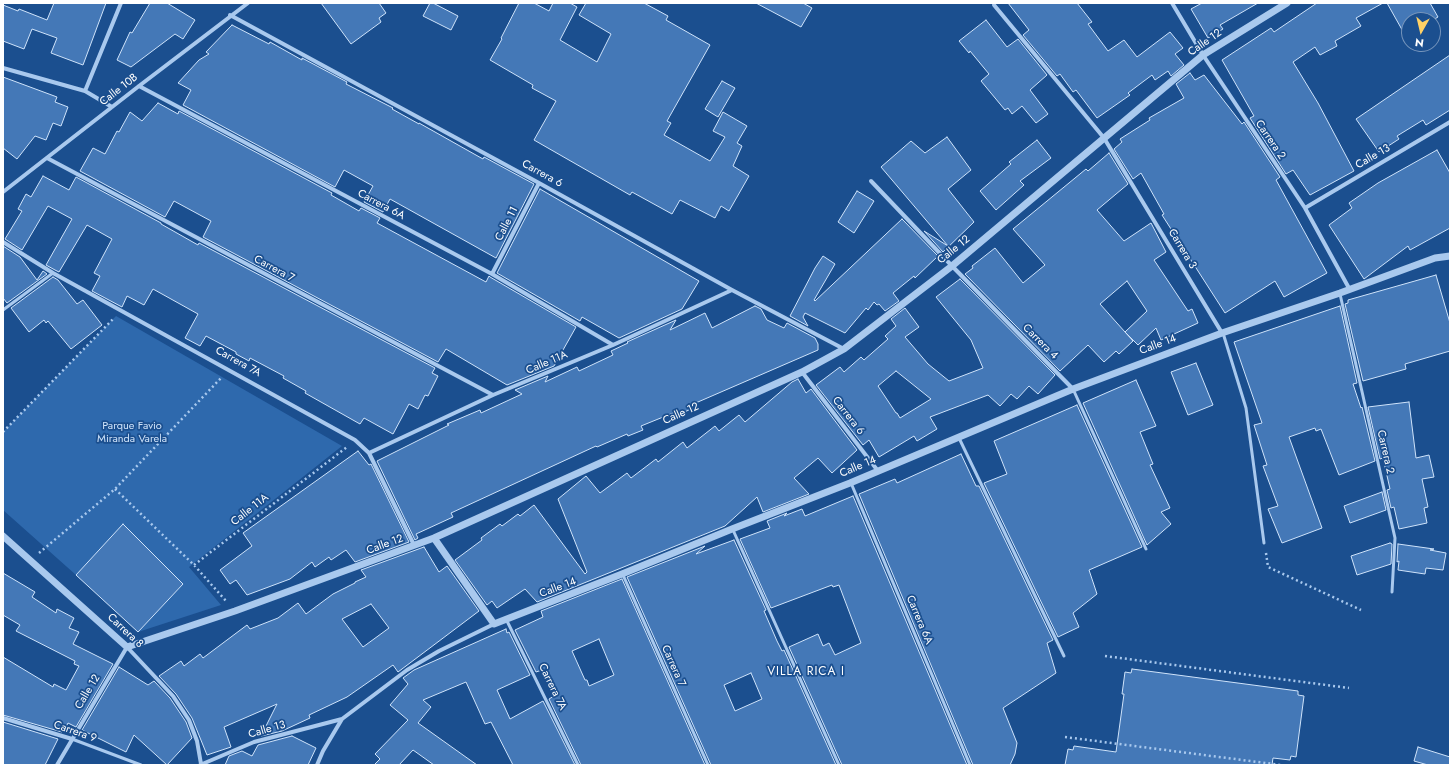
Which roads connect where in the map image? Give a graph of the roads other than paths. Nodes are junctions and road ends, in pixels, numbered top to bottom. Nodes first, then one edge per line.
1 (121, 3) edge
2 (248, 3) edge
3 (1172, 3) edge
4 (1287, 3) edge
5 (994, 5) dead end
6 (230, 15) junction
7 (1203, 55) junction
8 (3, 68) edge
9 (139, 86) junction
10 (85, 91) junction
11 (112, 107) junction
12 (1450, 122) edge
13 (1104, 138) junction
14 (46, 158) junction
15 (872, 181) dead end
16 (539, 182) junction
17 (3, 192) edge
18 (1305, 208) junction
19 (3, 242) edge
20 (1450, 256) edge
21 (952, 266) junction
22 (53, 272) junction
23 (492, 274) junction
24 (732, 290) junction
25 (1350, 290) junction
26 (1340, 293) junction
27 (3, 310) edge
28 (1222, 333) junction
29 (613, 345) junction
30 (844, 349) junction
31 (802, 372) junction
32 (1073, 389) junction
33 (493, 395) junction
34 (958, 437) junction
35 (369, 452) junction
36 (878, 471) junction
37 (850, 483) junction
38 (732, 529) junction
39 (3, 536) edge
40 (434, 538) junction
41 (1264, 543) road end
42 (414, 546) junction
43 (1146, 549) dead end
44 (622, 574) junction
45 (1392, 592) dead end
46 (506, 619) junction
47 (494, 624) junction
48 (127, 647) junction
49 (1064, 656) dead end
50 (3, 718) edge
51 (342, 719) junction
52 (72, 739) junction
53 (200, 764) edge
54 (57, 765) edge
55 (141, 765) edge
56 (317, 765) edge
57 (578, 765) edge
58 (708, 765) edge
59 (839, 765) edge
60 (970, 765) edge

1 - 10 street
2 - 6 street, Calle 10B
3 - 7 street, Carrera 2
4 - 7 street, Calle 12
5 - 13 street, Carrera 3
6 - 9 street, Calle 10B
6 - 16 street, Carrera 6
7 - 13 street, Calle 12
7 - 18 street, Carrera 2
8 - 10 street
9 - 11 street, Calle 10B
9 - 23 street, Carrera 6A
10 - 11 street
11 - 14 street, Calle 10B
12 - 18 street, Calle 13
13 - 21 street, Calle 12
13 - 28 street, Carrera 3
14 - 17 street, Calle 10B
14 - 33 street, Carrera 7
15 - 21 street, Carrera 4
16 - 23 street, Calle 11
16 - 24 street, Carrera 6
18 - 25 street, Carrera 2
19 - 22 street, Carrera 7A
20 - 25 street, Calle 14
21 - 30 street, Calle 12
21 - 32 street, Carrera 4
22 - 27 lane
22 - 35 street, Carrera 7A
23 - 29 street, Carrera 6A
24 - 29 street, Calle 11A
24 - 30 street, Carrera 6
25 - 26 street, Calle 14
26 - 28 street, Calle 14
26 - 45 lane, Carrera 2
28 - 32 street, Calle 14
28 - 41 lane, Carrera 3
29 - 33 street, Calle 11A
30 - 31 street, Calle 12
31 - 36 street, Carrera 6
31 - 40 street, Calle 12
32 - 34 street, Calle 14
32 - 43 lane, Carrera 4
33 - 35 street, Calle 11A
34 - 36 street, Calle 14
34 - 49 lane
35 - 42 street, Carrera 7A
36 - 37 street, Calle 14
37 - 38 street, Calle 14
37 - 60 lane, Carrera 6A
38 - 44 street, Calle 14
38 - 59 lane
39 - 48 street, Carrera 8
40 - 42 street, Calle 12
40 - 47 street
42 - 48 street, Calle 12
44 - 46 street, Calle 14
44 - 58 lane, Carrera 7
46 - 47 street, Calle 14
46 - 57 lane, Carrera 7A
47 - 51 street, Calle 14
48 - 52 street, Calle 12
48 - 53 street, Carrera 8
50 - 52 street, Carrera 9
51 - 53 street, Calle 13
51 - 56 street, Calle 14
52 - 54 street, Calle 12
52 - 55 lane, Carrera 9

